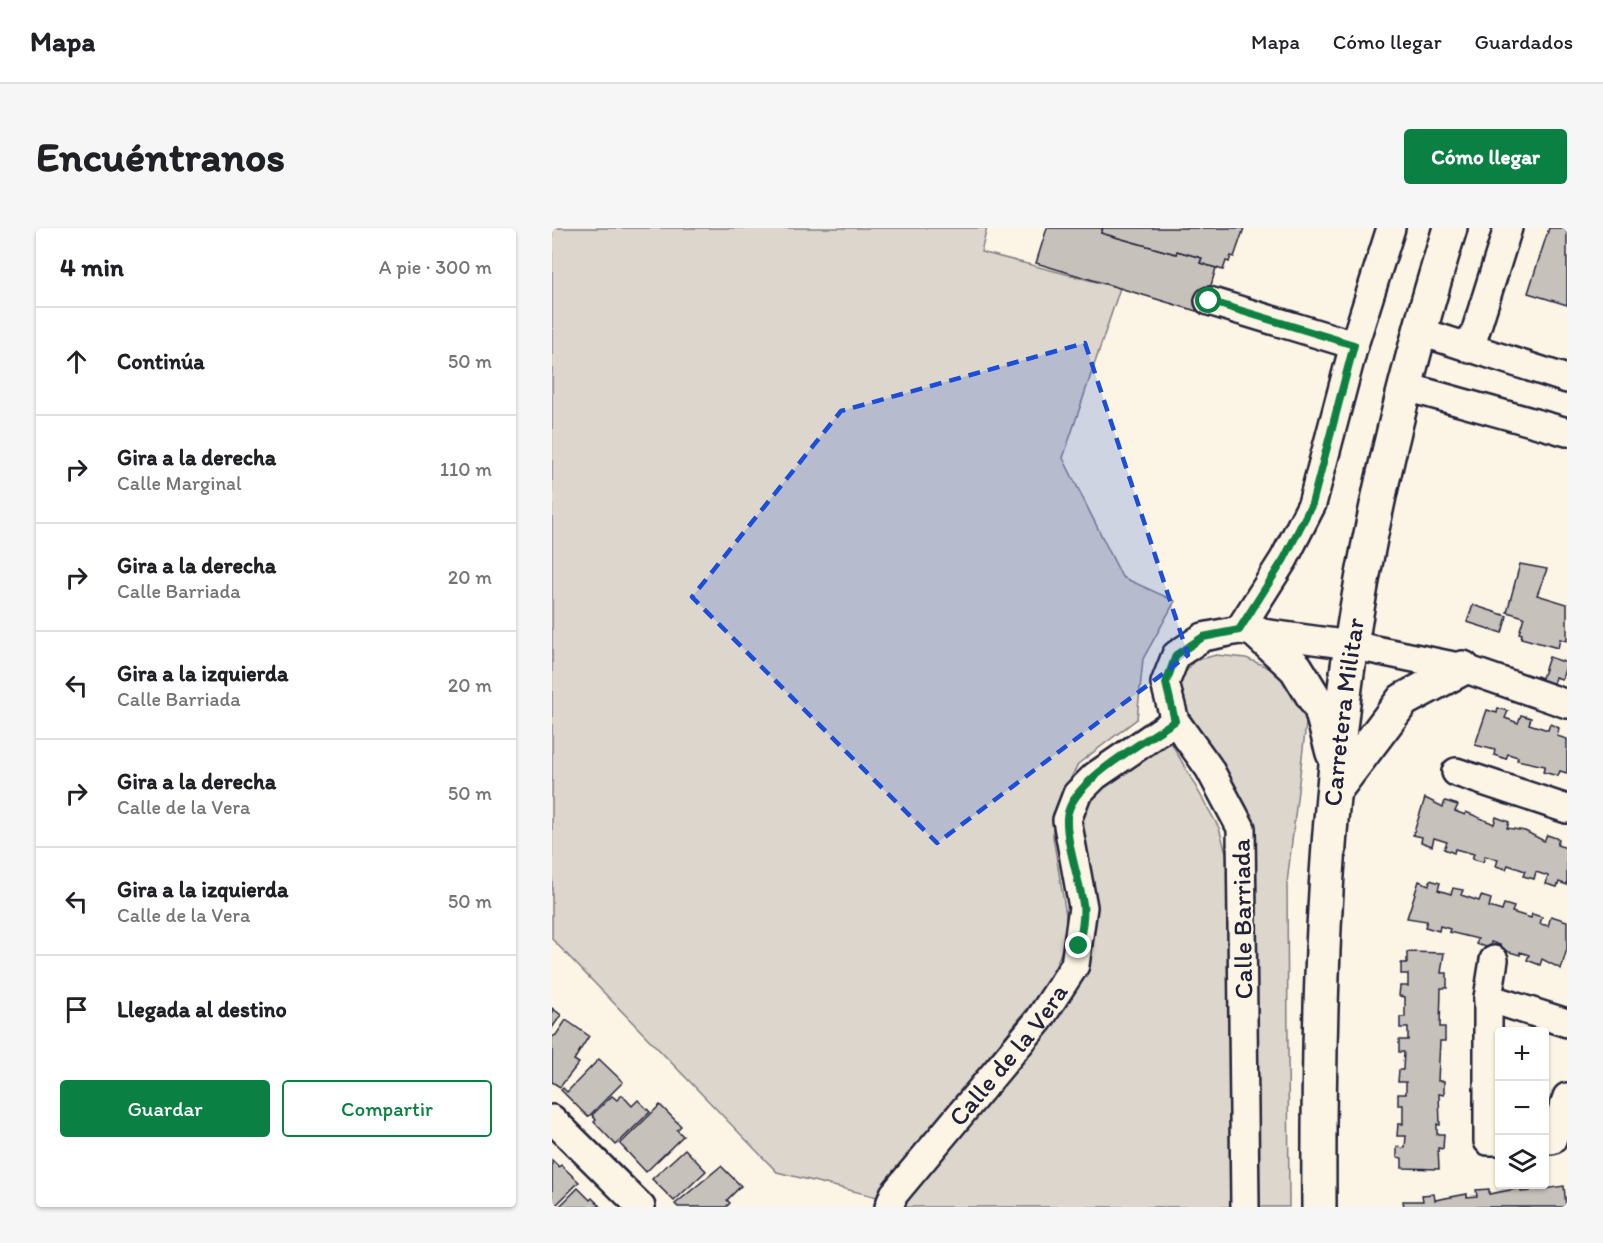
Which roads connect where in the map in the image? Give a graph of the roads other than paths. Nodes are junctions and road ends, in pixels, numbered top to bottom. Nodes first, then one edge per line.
1 (1391, 228) edge
2 (1450, 228) edge
3 (1508, 228) edge
4 (1209, 301) dead end
5 (1418, 331) junction
6 (1354, 345) junction
7 (1470, 349) junction
8 (1567, 379) edge
9 (1403, 386) junction
10 (1567, 432) edge
11 (1248, 631) junction
12 (1351, 645) junction
13 (1463, 668) junction
14 (1567, 704) edge
15 (1175, 721) junction
16 (1456, 772) dead end
17 (1335, 778) junction
18 (1567, 809) edge
19 (1494, 960) dead end
20 (1488, 998) junction
21 (1567, 1023) edge
22 (1567, 1097) edge
23 (552, 1119) edge
24 (1549, 1140) edge
25 (1495, 1141) edge
26 (641, 1207) edge
27 (889, 1207) edge
28 (1245, 1207) edge
29 (1319, 1207) edge

1 - 6 street
2 - 5 main road, Carretera Militar
3 - 7 street
4 - 6 street
5 - 7 street
5 - 9 main road, Carretera Militar
6 - 11 street
7 - 8 street
9 - 10 street
9 - 12 main road, Carretera Militar
11 - 12 street, Calle Barriada
11 - 15 street, Calle Barriada
11 - 17 main road
12 - 13 street, Calle Barriada
12 - 17 main road, Carretera Militar
13 - 14 street, Calle Barriada
13 - 17 main road
15 - 27 street, Calle de la Vera
15 - 28 street, Calle Barriada
16 - 18 street
17 - 29 main road, Carretera Militar
19 - 20 street
20 - 21 street
20 - 25 street
22 - 24 street
23 - 26 street

